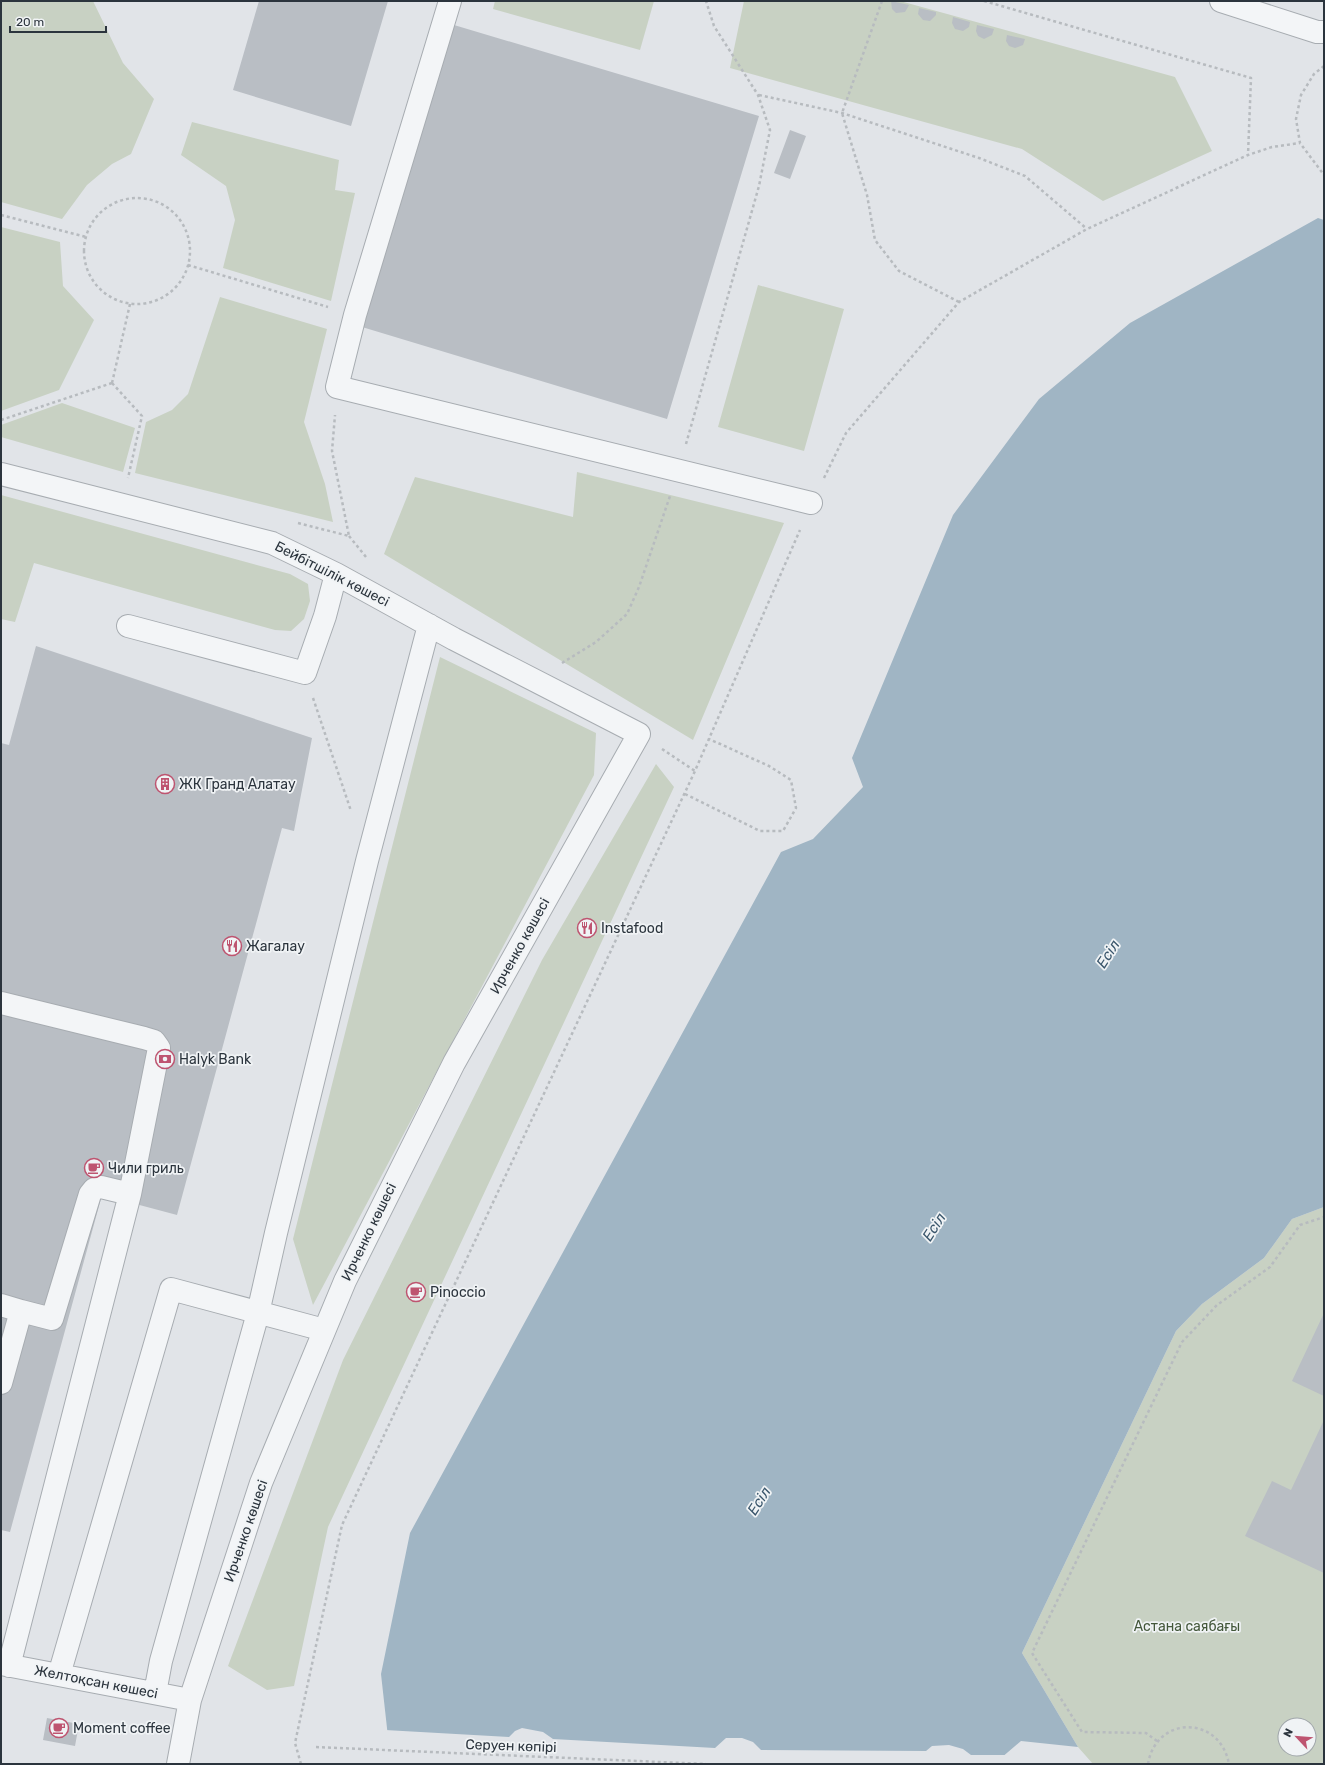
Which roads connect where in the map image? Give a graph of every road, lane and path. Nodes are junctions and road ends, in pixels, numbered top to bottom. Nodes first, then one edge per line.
1 (450, 1) edge
2 (706, 1) edge
3 (882, 1) edge
4 (984, 1) edge
5 (1221, 1) edge
6 (1324, 32) edge
7 (1324, 66) edge
8 (758, 95) junction
9 (842, 113) junction
10 (1300, 143) junction
11 (1248, 155) junction
12 (1324, 175) edge
13 (1, 215) edge
14 (1087, 229) junction
15 (86, 237) junction
16 (188, 265) junction
17 (959, 302) junction
18 (130, 304) junction
19 (355, 315) junction
20 (112, 383) junction
21 (337, 387) junction
22 (1, 420) edge
23 (679, 471) junction
24 (1, 474) edge
25 (121, 477) dead end
26 (811, 503) junction
27 (296, 522) dead end
28 (336, 574) junction
29 (429, 625) junction
30 (128, 626) dead end
31 (557, 666) dead end
32 (304, 673) junction
33 (639, 734) junction
34 (709, 738) junction
35 (695, 771) junction
36 (685, 794) junction
37 (352, 816) dead end
38 (1, 1003) edge
39 (130, 1194) junction
40 (1324, 1216) edge
41 (11, 1308) edge
42 (258, 1313) junction
43 (324, 1330) junction
44 (1, 1383) edge
45 (5, 1665) edge
46 (59, 1675) junction
47 (155, 1693) junction
48 (190, 1700) junction
49 (1157, 1741) junction
50 (316, 1747) dead end
51 (178, 1764) edge
52 (300, 1764) edge
53 (706, 1764) edge
54 (1148, 1764) edge
55 (1229, 1764) edge

1 - 19 street
2 - 8 path
3 - 9 path
4 - 11 path
5 - 6 street
7 - 10 path
8 - 9 path
8 - 23 path
9 - 14 path
9 - 17 path
10 - 11 path
10 - 12 path
11 - 14 path
13 - 15 path
14 - 17 path
15 - 16 path
15 - 18 path
16 - 18 path
16 - 19 path
17 - 26 path
18 - 20 path
19 - 21 street
20 - 22 path
20 - 25 path
21 - 23 street
21 - 27 path
23 - 26 street
23 - 31 path
24 - 28 street, Бейбітшілік көшесі
26 - 34 path
28 - 29 street, Бейбітшілік көшесі
28 - 32 street
29 - 33 street, Бейбітшілік көшесі
29 - 42 street
30 - 32 street
32 - 37 path
33 - 35 path
33 - 43 street, Ирченко көшесі
34 - 35 path
34 - 36 path
35 - 36 path
36 - 52 path
38 - 39 street
39 - 41 street
39 - 45 street
40 - 49 path
41 - 44 street
42 - 43 street
42 - 46 street
42 - 47 street
43 - 48 street, Ирченко көшесі
45 - 46 street, Желтоқсан көшесі
46 - 47 street, Желтоқсан көшесі
47 - 48 street, Желтоқсан көшесі
48 - 51 street, Ирченко көшесі
49 - 54 path
49 - 55 path
50 - 53 path, Серуен көпірі

